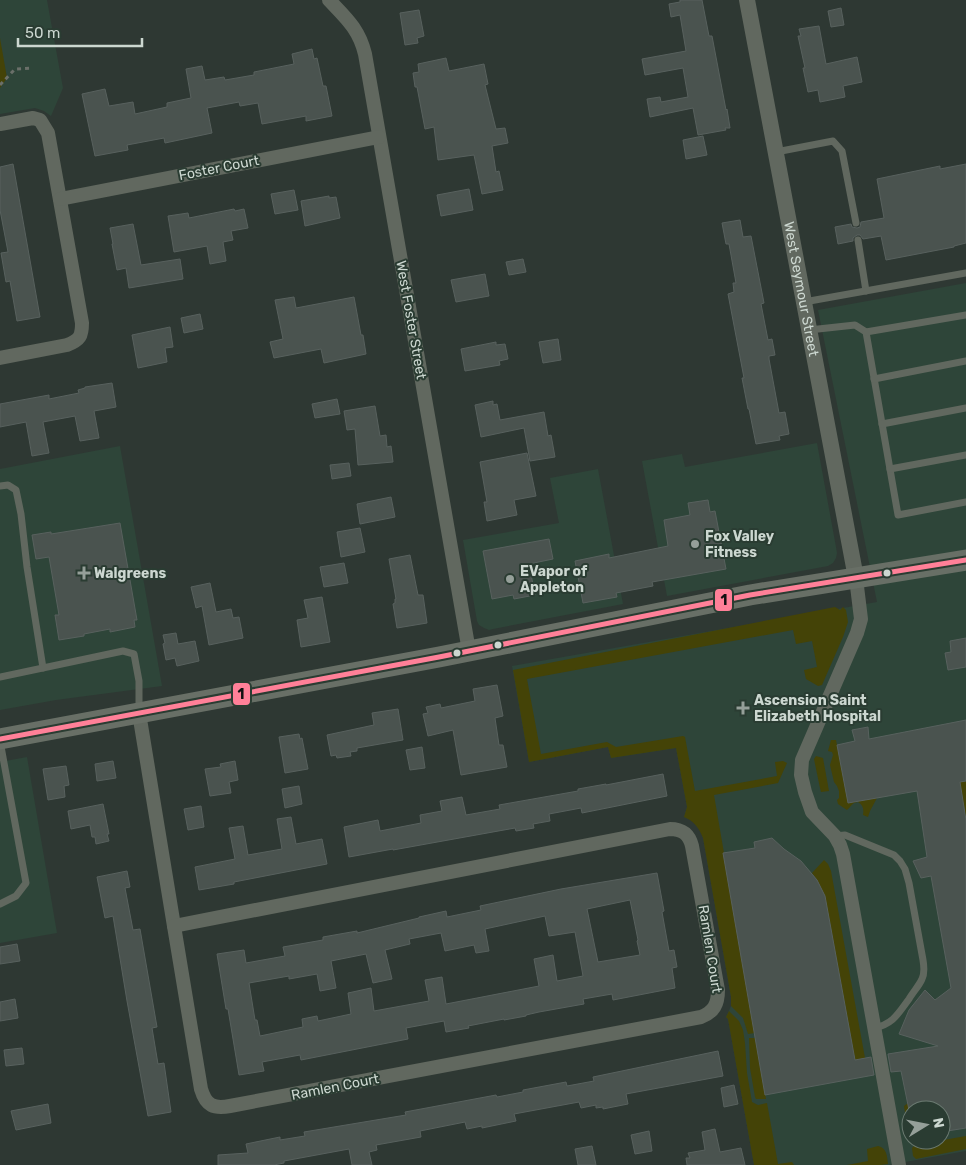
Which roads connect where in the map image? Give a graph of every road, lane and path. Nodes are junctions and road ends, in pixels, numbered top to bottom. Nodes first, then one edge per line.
1 (329, 0) edge
2 (747, 0) edge
3 (33, 68) dead end
4 (0, 85) edge
5 (0, 124) edge
6 (379, 137) junction
7 (775, 152) junction
8 (60, 199) junction
9 (856, 223) dead end
10 (858, 240) dead end
11 (966, 273) edge
12 (866, 291) junction
13 (804, 302) junction
14 (966, 315) edge
15 (809, 330) junction
16 (866, 332) junction
17 (0, 358) edge
18 (966, 361) edge
19 (874, 379) junction
20 (966, 408) edge
21 (882, 424) junction
22 (966, 455) edge
23 (890, 469) junction
24 (0, 486) edge
25 (966, 502) edge
26 (966, 560) edge
27 (856, 578) junction
28 (469, 651) junction
29 (43, 668) junction
30 (0, 677) edge
31 (139, 713) junction
32 (0, 739) edge
33 (835, 836) junction
34 (0, 904) edge
35 (174, 926) junction
36 (874, 1028) junction
37 (899, 1165) edge

1 - 6 street, West Foster Street
2 - 7 street, West Seymour Street
3 - 4 path
5 - 8 street
6 - 8 street, Foster Court
6 - 28 street, West Foster Street
7 - 9 lane
7 - 13 street, West Seymour Street
8 - 17 street
10 - 12 lane
11 - 12 lane
12 - 13 lane
13 - 15 street, West Seymour Street
14 - 16 lane
15 - 16 lane
15 - 27 street, West Seymour Street
16 - 19 lane
18 - 19 lane
19 - 21 lane
20 - 21 lane
21 - 23 lane
22 - 23 lane
23 - 25 lane
24 - 29 lane
26 - 27 main road
27 - 28 main road
27 - 33 street
28 - 31 main road
29 - 30 lane
29 - 31 lane
31 - 32 main road
31 - 35 street, Ramlen Court
32 - 34 lane
33 - 36 street
33 - 36 lane
35 - 35 street, Ramlen Court
36 - 37 street

